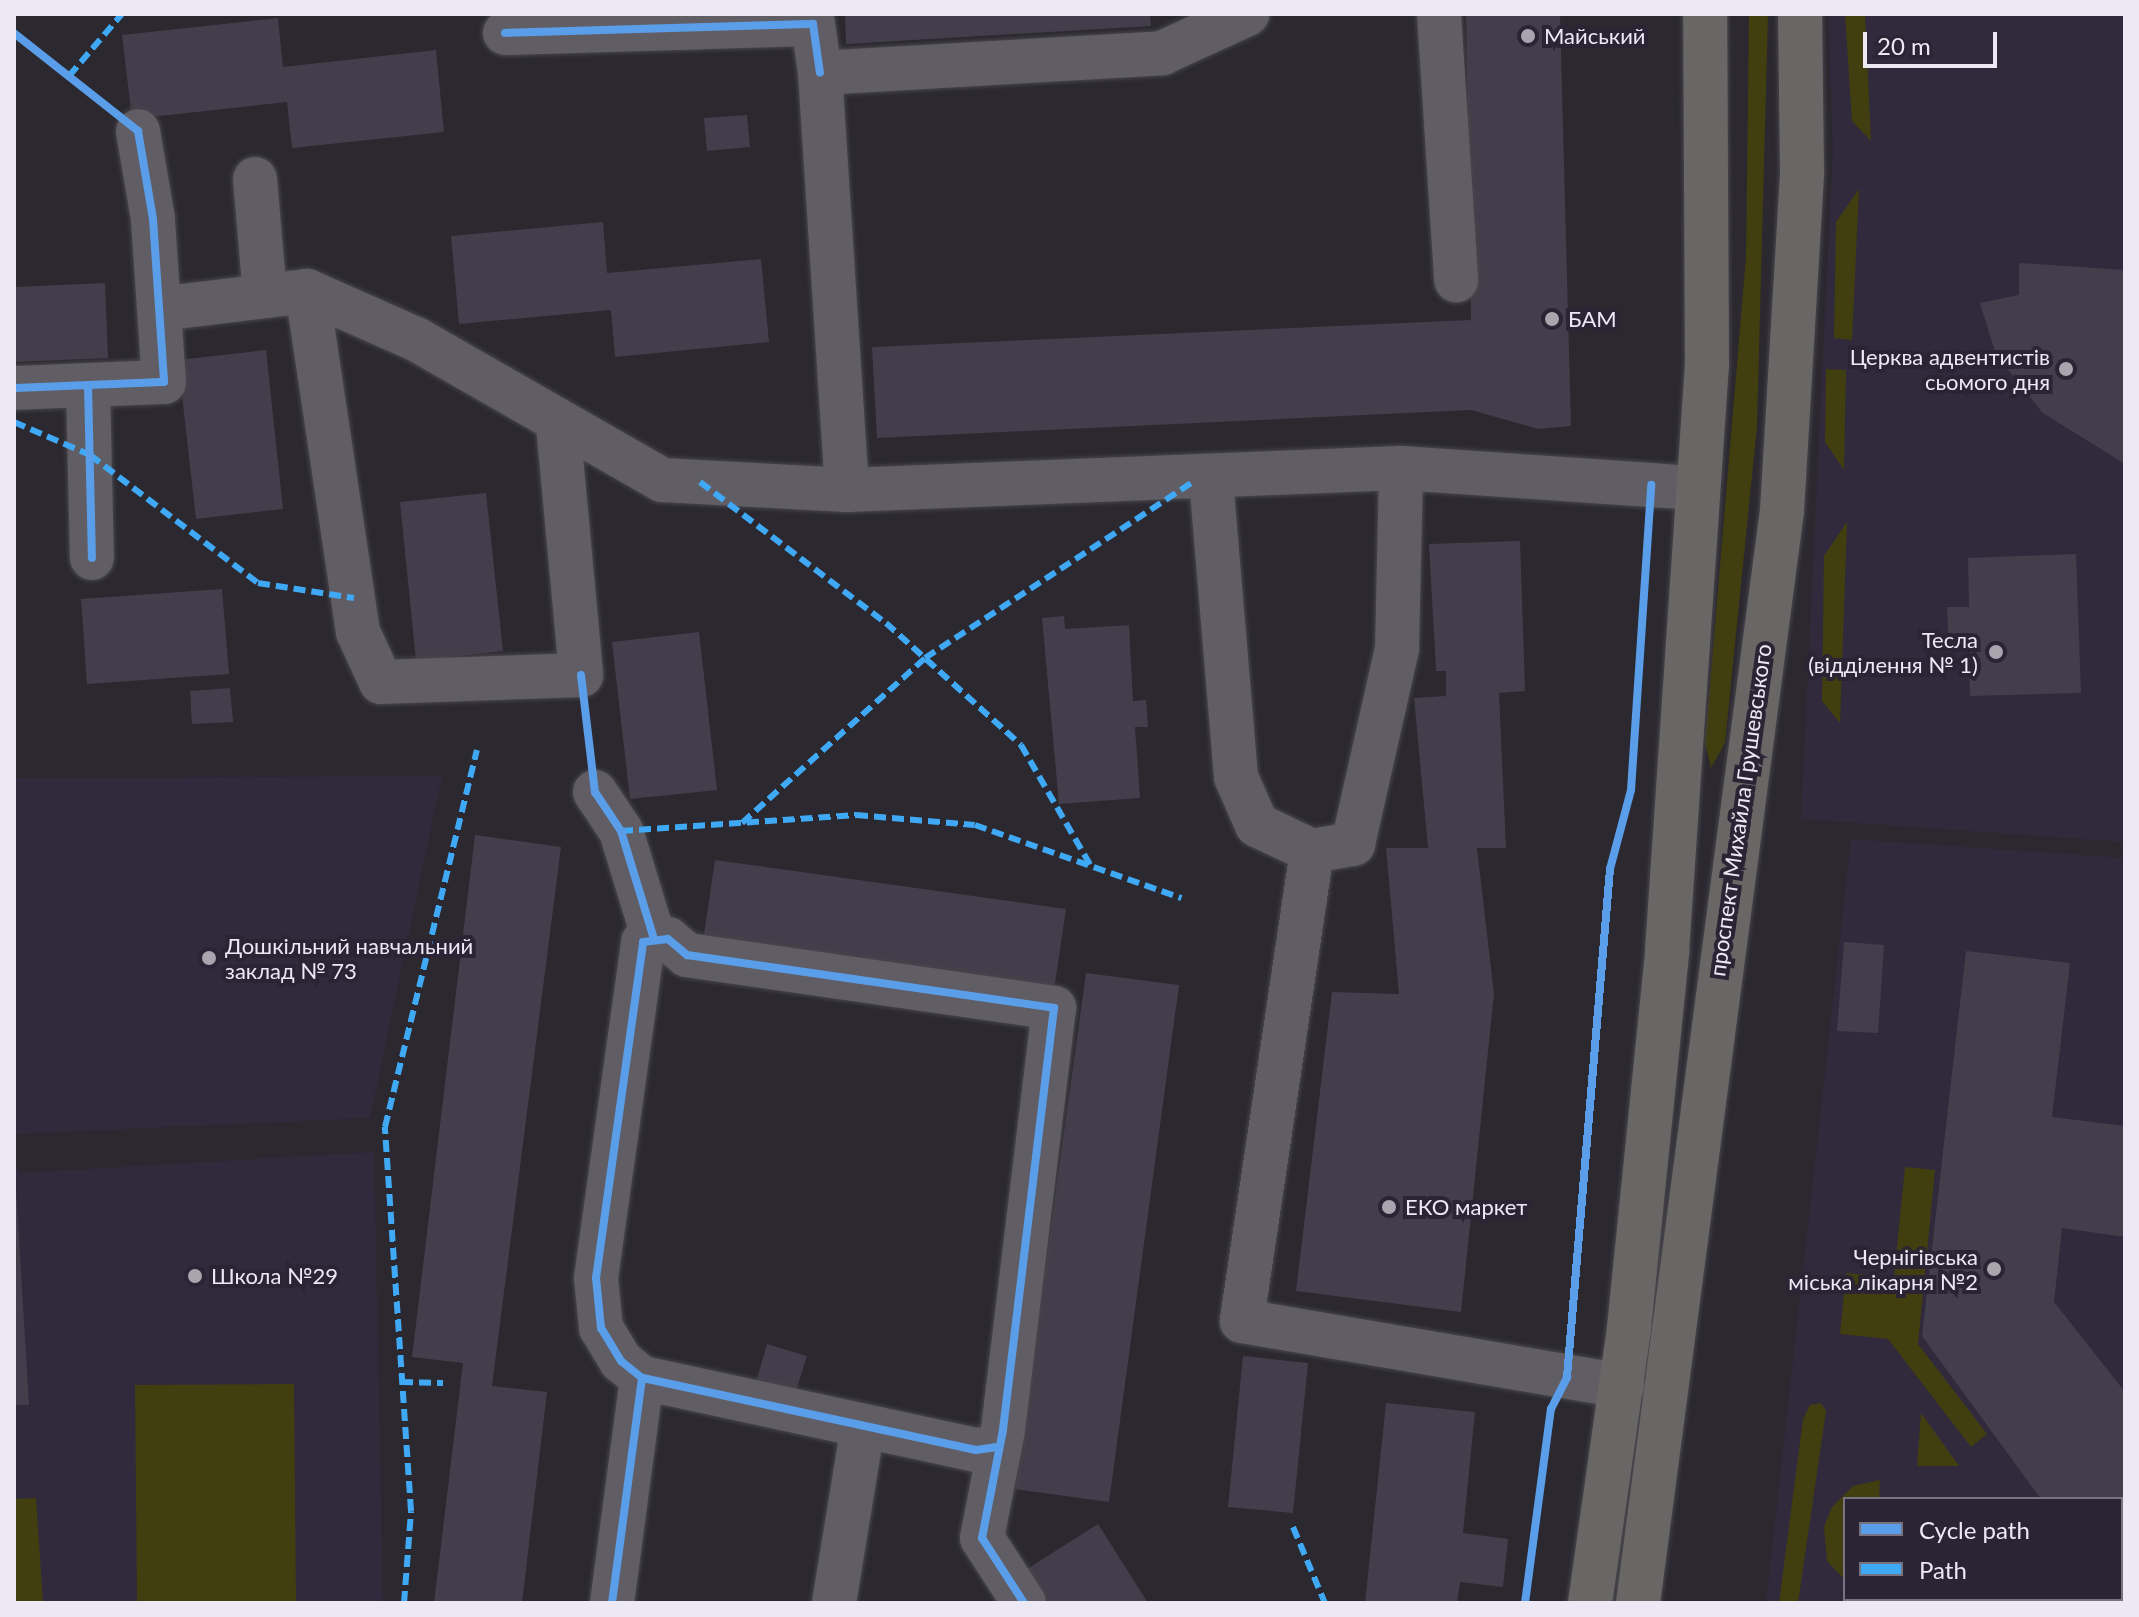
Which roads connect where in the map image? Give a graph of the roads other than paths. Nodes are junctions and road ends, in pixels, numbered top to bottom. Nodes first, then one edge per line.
1 (1247, 14) edge
2 (1439, 14) edge
3 (1705, 14) edge
4 (1800, 14) edge
5 (505, 33) dead end
6 (820, 73) junction
7 (138, 131) dead end
8 (255, 179) dead end
9 (1456, 280) dead end
10 (286, 293) junction
11 (159, 309) junction
12 (88, 385) junction
13 (14, 388) edge
14 (558, 425) junction
15 (1401, 468) junction
16 (1211, 479) junction
17 (1696, 488) junction
18 (847, 490) junction
19 (92, 558) dead end
20 (595, 792) dead end
21 (1312, 851) junction
22 (654, 939) junction
23 (642, 1378) junction
24 (1622, 1386) junction
25 (863, 1426) junction
26 (997, 1447) junction
27 (612, 1603) edge
28 (834, 1603) edge
29 (1024, 1603) edge
30 (1590, 1603) edge
31 (1638, 1603) edge

1 - 6 lane
2 - 9 lane
3 - 17 main road
4 - 31 main road, проспект Михайла Грушевського
5 - 6 lane
6 - 18 lane
7 - 11 lane
8 - 10 lane
10 - 11 lane
10 - 14 lane
10 - 14 lane
11 - 12 lane
12 - 13 lane
12 - 19 lane
14 - 18 lane
15 - 16 lane
15 - 17 lane
15 - 21 lane
16 - 18 lane
16 - 21 lane
17 - 24 main road
20 - 22 lane
21 - 24 lane
22 - 23 lane
22 - 26 lane
23 - 25 lane
23 - 27 lane
24 - 30 main road
25 - 26 lane
25 - 28 lane
26 - 29 lane

